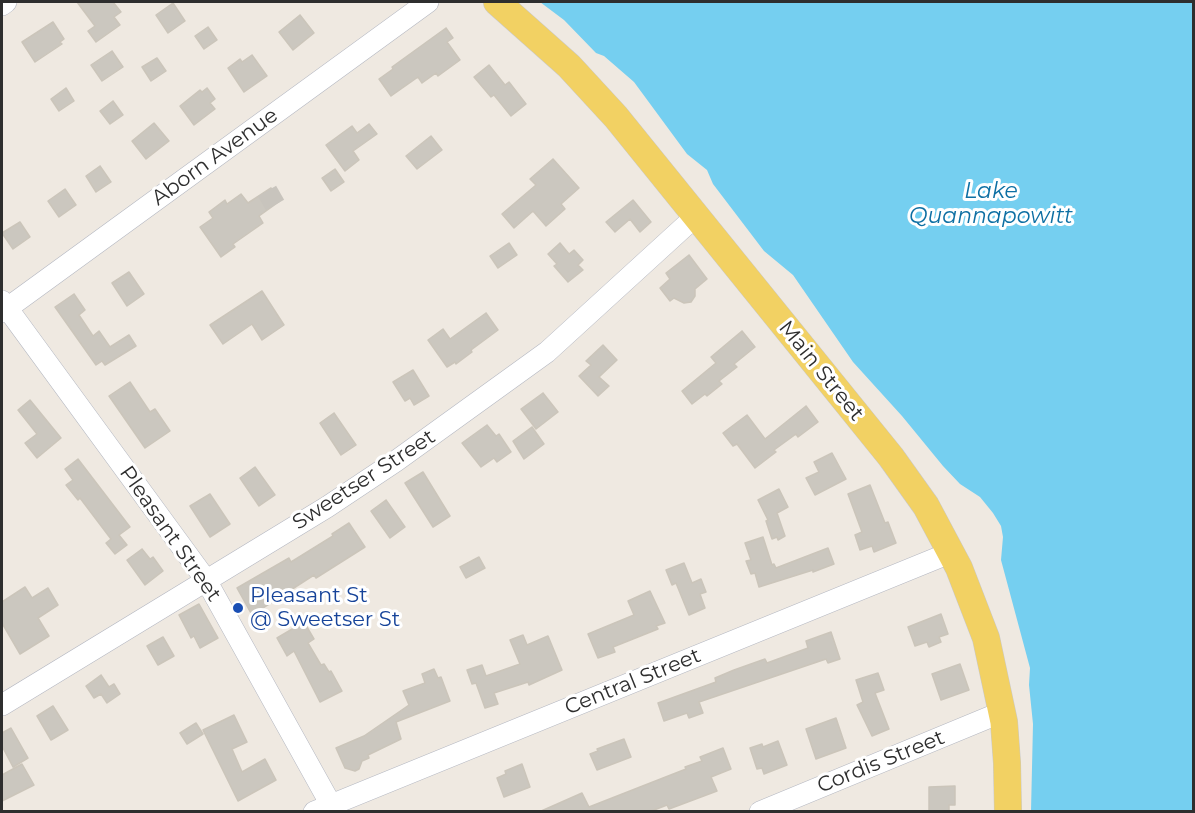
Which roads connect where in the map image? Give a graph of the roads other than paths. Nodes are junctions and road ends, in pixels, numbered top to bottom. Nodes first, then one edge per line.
1 (6, 2) edge
2 (428, 2) edge
3 (497, 2) edge
4 (2, 4) edge
5 (696, 216) junction
6 (3, 307) edge
7 (952, 552) junction
8 (206, 580) junction
9 (2, 705) edge
10 (1002, 712) junction
11 (327, 809) edge
12 (760, 812) edge
13 (1008, 812) edge

1 - 4 street
2 - 6 street, Aborn Avenue
3 - 5 main road, Main Street
5 - 7 main road, Main Street
5 - 8 street, Sweetser Street
6 - 8 street, Pleasant Street
7 - 10 main road, Main Street
7 - 11 street, Central Street
8 - 9 street, Sweetser Street
8 - 11 street, Pleasant Street
10 - 12 street, Cordis Street
10 - 13 main road, Main Street

